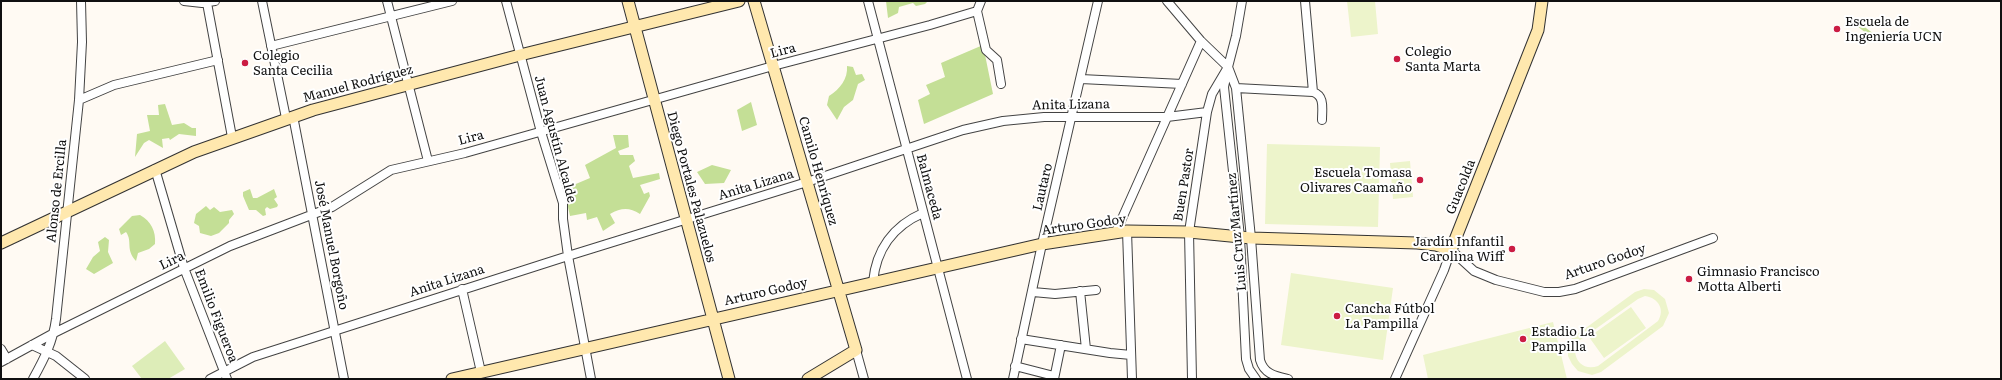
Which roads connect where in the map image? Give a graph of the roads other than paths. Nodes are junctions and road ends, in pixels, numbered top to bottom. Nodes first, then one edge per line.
1 (80, 1) edge
2 (184, 1) edge
3 (262, 1) edge
4 (387, 1) edge
5 (452, 1) edge
6 (506, 1) edge
7 (628, 1) edge
8 (739, 1) edge
9 (754, 1) edge
10 (868, 1) edge
11 (981, 1) edge
12 (1098, 1) edge
13 (1167, 1) edge
14 (1242, 1) edge
15 (1305, 1) edge
16 (1542, 1) edge
17 (211, 2) edge
18 (977, 11) junction
19 (391, 16) junction
20 (635, 27) junction
21 (878, 38) junction
22 (1201, 41) junction
23 (271, 46) junction
24 (520, 55) junction
25 (218, 60) junction
26 (773, 66) junction
27 (1228, 67) junction
28 (1081, 79) junction
29 (409, 84) junction
30 (1001, 84) dead end
31 (1182, 84) junction
32 (1236, 88) junction
33 (1312, 92) junction
34 (79, 100) junction
35 (654, 100) junction
36 (1207, 112) junction
37 (1071, 116) junction
38 (1167, 116) junction
39 (290, 117) junction
40 (1322, 120) dead end
41 (541, 132) junction
42 (232, 137) junction
43 (907, 150) junction
44 (428, 161) junction
45 (155, 169) junction
46 (807, 182) junction
47 (67, 210) junction
48 (923, 213) junction
49 (313, 215) junction
50 (686, 219) junction
51 (1122, 232) junction
52 (1188, 232) junction
53 (1240, 237) junction
54 (1251, 238) junction
55 (1714, 238) dead end
56 (1, 243) edge
57 (1042, 244) junction
58 (1451, 250) junction
59 (568, 256) junction
60 (184, 268) junction
61 (937, 268) junction
62 (873, 282) junction
63 (462, 289) junction
64 (838, 290) junction
65 (1096, 290) dead end
66 (1080, 291) junction
67 (1033, 292) junction
68 (712, 319) junction
69 (334, 330) junction
70 (54, 333) junction
71 (1021, 338) junction
72 (32, 345) junction
73 (1061, 345) junction
74 (1, 348) edge
75 (585, 348) junction
76 (1086, 349) junction
77 (856, 350) junction
78 (48, 352) junction
79 (1131, 355) junction
80 (4, 360) edge
81 (1015, 366) junction
82 (224, 371) junction
83 (481, 372) junction
84 (1054, 377) edge
85 (33, 379) edge
86 (85, 379) edge
87 (210, 379) edge
88 (227, 379) edge
89 (344, 379) edge
90 (452, 379) edge
91 (591, 379) edge
92 (729, 379) edge
93 (808, 379) edge
94 (864, 379) edge
95 (967, 379) edge
96 (1013, 379) edge
97 (1132, 379) edge
98 (1192, 379) edge
99 (1256, 379) edge
100 (1288, 379) edge
101 (1395, 379) edge

1 - 34 street, Alonso de Ercilla
2 - 17 street
3 - 23 street, José Manuel Borgoño
4 - 19 street
5 - 19 street
6 - 24 street, Juan Agustín Alcalde
7 - 20 street, Diego Portales Palazuelos
8 - 20 street, Manuel Rodríguez
9 - 26 street, Camilo Henríquez
10 - 21 street, Balmaceda
11 - 18 street
12 - 28 street, Lautaro
13 - 22 street, Luis Cruz Martínez
14 - 27 street, Buen Pastor
15 - 33 street
16 - 58 street, Guacolda
17 - 25 street
18 - 21 street, Lira
18 - 30 street
19 - 23 street
19 - 29 street
20 - 24 street, Manuel Rodríguez
20 - 35 street, Diego Portales Palazuelos
21 - 26 street, Lira
21 - 43 street, Balmaceda
22 - 27 street, Luis Cruz Martínez
22 - 31 street
23 - 39 street, José Manuel Borgoño
24 - 29 street, Manuel Rodríguez
24 - 41 street, Juan Agustín Alcalde
25 - 34 street
25 - 42 street
26 - 35 street, Lira
26 - 46 street, Camilo Henríquez
27 - 32 street, Luis Cruz Martínez
27 - 36 street, Buen Pastor
27 - 53 street, Luis Cruz Martínez
28 - 31 street
28 - 37 street, Lautaro
29 - 39 street, Manuel Rodríguez
29 - 44 street
31 - 38 street
32 - 33 street
32 - 54 street, Luis Cruz Martínez
33 - 40 street
34 - 47 street, Alonso de Ercilla
35 - 41 street, Lira
35 - 50 street, Diego Portales Palazuelos
36 - 38 street, Anita Lizana
36 - 52 street, Buen Pastor
37 - 38 street, Anita Lizana
37 - 43 street, Anita Lizana
37 - 57 street, Lautaro
38 - 51 street
39 - 42 street, Manuel Rodríguez
39 - 49 street, José Manuel Borgoño
41 - 44 street, Lira
41 - 59 street, Juan Agustín Alcalde
42 - 45 street, Manuel Rodríguez
43 - 46 street, Anita Lizana
43 - 48 street, Balmaceda
44 - 49 street, Lira
45 - 47 street, Manuel Rodríguez
45 - 60 street, Emilio Figueroa
46 - 50 street, Anita Lizana
46 - 64 street, Camilo Henríquez
47 - 56 street, Manuel Rodríguez
47 - 70 street, Alonso de Ercilla
48 - 61 street, Balmaceda
48 - 62 street
49 - 60 street, Lira
49 - 69 street, José Manuel Borgoño
50 - 59 street, Anita Lizana
50 - 68 street, Diego Portales Palazuelos
51 - 52 street, Arturo Godoy
51 - 57 street, Arturo Godoy
51 - 79 street
52 - 53 street, Arturo Godoy
52 - 98 street, Buen Pastor
53 - 54 street, Arturo Godoy
53 - 99 street, Luis Cruz Martínez
54 - 58 street, Arturo Godoy
54 - 100 street, Luis Cruz Martínez
55 - 58 street, Arturo Godoy
57 - 61 street, Arturo Godoy
57 - 67 street, Lautaro
58 - 101 street, Guacolda
59 - 63 street, Anita Lizana
59 - 75 street, Juan Agustín Alcalde
60 - 70 street, Lira
60 - 82 street, Emilio Figueroa
61 - 62 street, Arturo Godoy
61 - 95 street, Balmaceda
62 - 64 street, Arturo Godoy
63 - 69 street, Anita Lizana
63 - 83 street
64 - 68 street, Arturo Godoy
64 - 77 street, Camilo Henríquez
65 - 66 street
66 - 67 street
66 - 76 street
67 - 71 street, Lautaro
68 - 75 street, Arturo Godoy
68 - 92 street, Diego Portales Palazuelos
69 - 82 street, Anita Lizana
69 - 89 street, José Manuel Borgoño
70 - 72 street, Lira
70 - 78 street, Alonso de Ercilla
71 - 73 street
71 - 81 street, Lautaro
72 - 78 street
72 - 80 street, Lira
73 - 76 street
73 - 84 street
74 - 80 street
75 - 83 street, Arturo Godoy
75 - 91 street, Juan Agustín Alcalde
76 - 79 street
77 - 93 street
77 - 94 street
78 - 85 street, Alonso de Ercilla
78 - 86 street
79 - 97 street
81 - 84 street
81 - 96 street, Lautaro
82 - 87 street, Anita Lizana
82 - 88 street, Emilio Figueroa
83 - 90 street, Arturo Godoy

